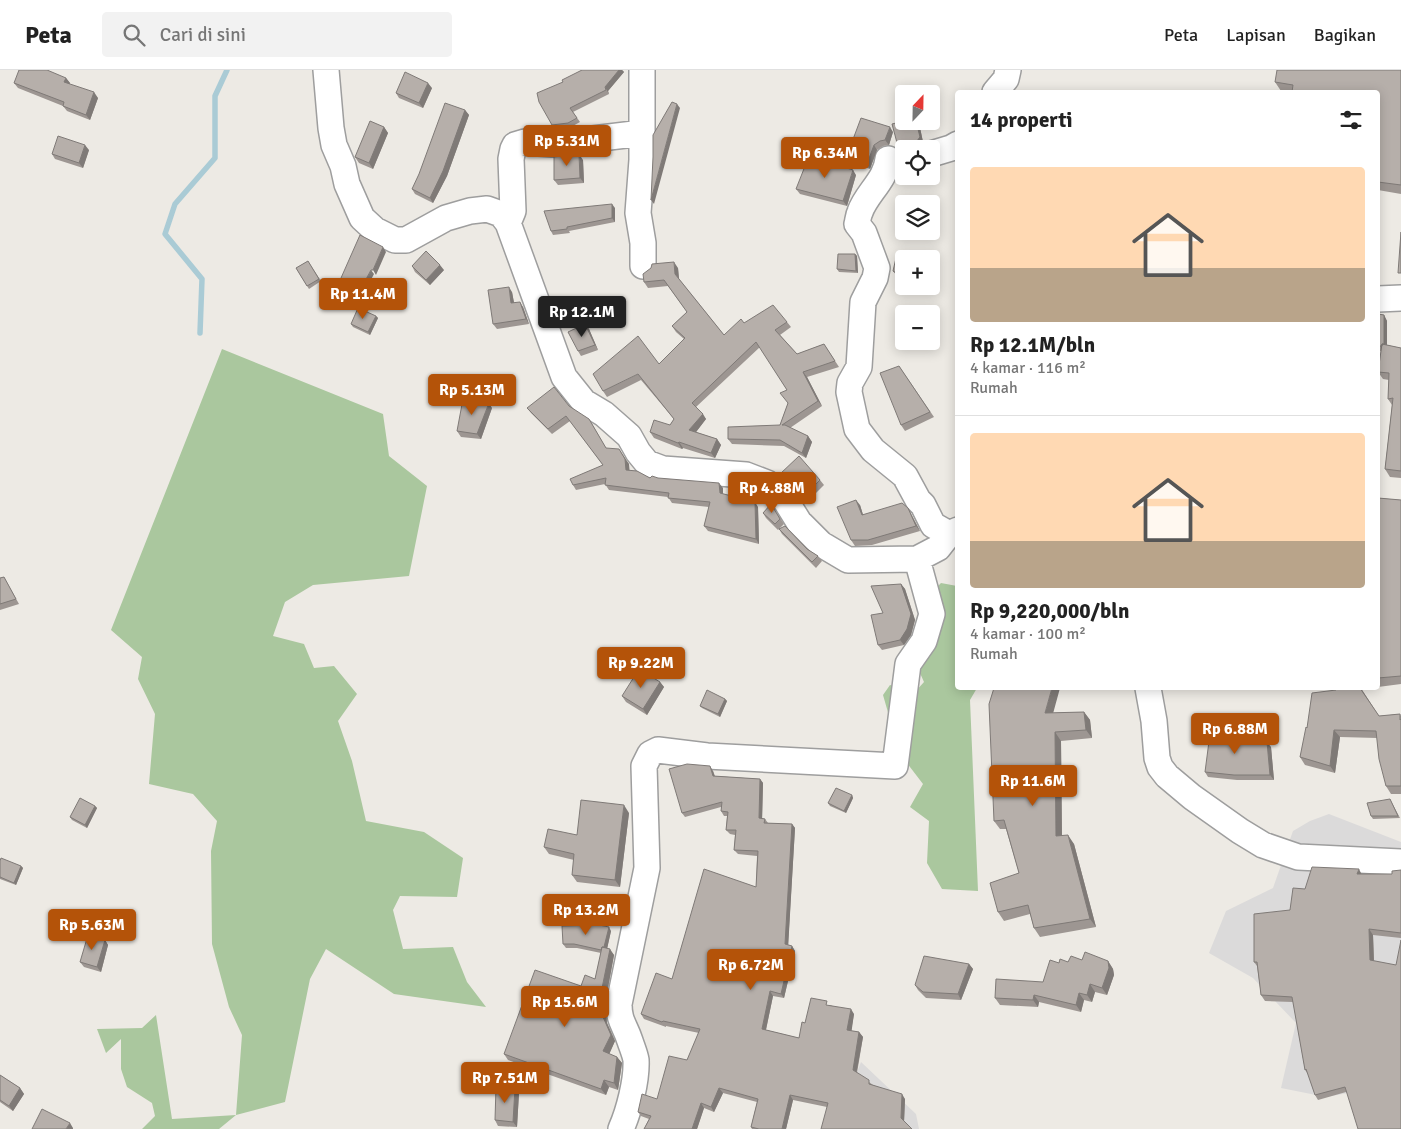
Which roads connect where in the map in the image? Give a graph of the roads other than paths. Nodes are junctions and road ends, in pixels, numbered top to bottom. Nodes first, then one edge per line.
1 (326, 70) edge
2 (642, 70) edge
3 (1008, 70) edge
4 (998, 90) edge
5 (642, 133) junction
6 (955, 146) edge
7 (940, 151) edge
8 (893, 163) edge
9 (508, 222) junction
10 (644, 266) dead end
11 (1401, 298) edge
12 (1380, 299) edge
13 (954, 532) edge
14 (917, 559) junction
15 (1148, 690) edge
16 (1401, 862) edge
17 (620, 1129) edge

1 - 9 street
2 - 5 street
3 - 4 street
5 - 9 street
5 - 10 street
6 - 7 street
8 - 13 street
9 - 14 street
11 - 12 street
13 - 14 street
14 - 17 street
15 - 16 street

